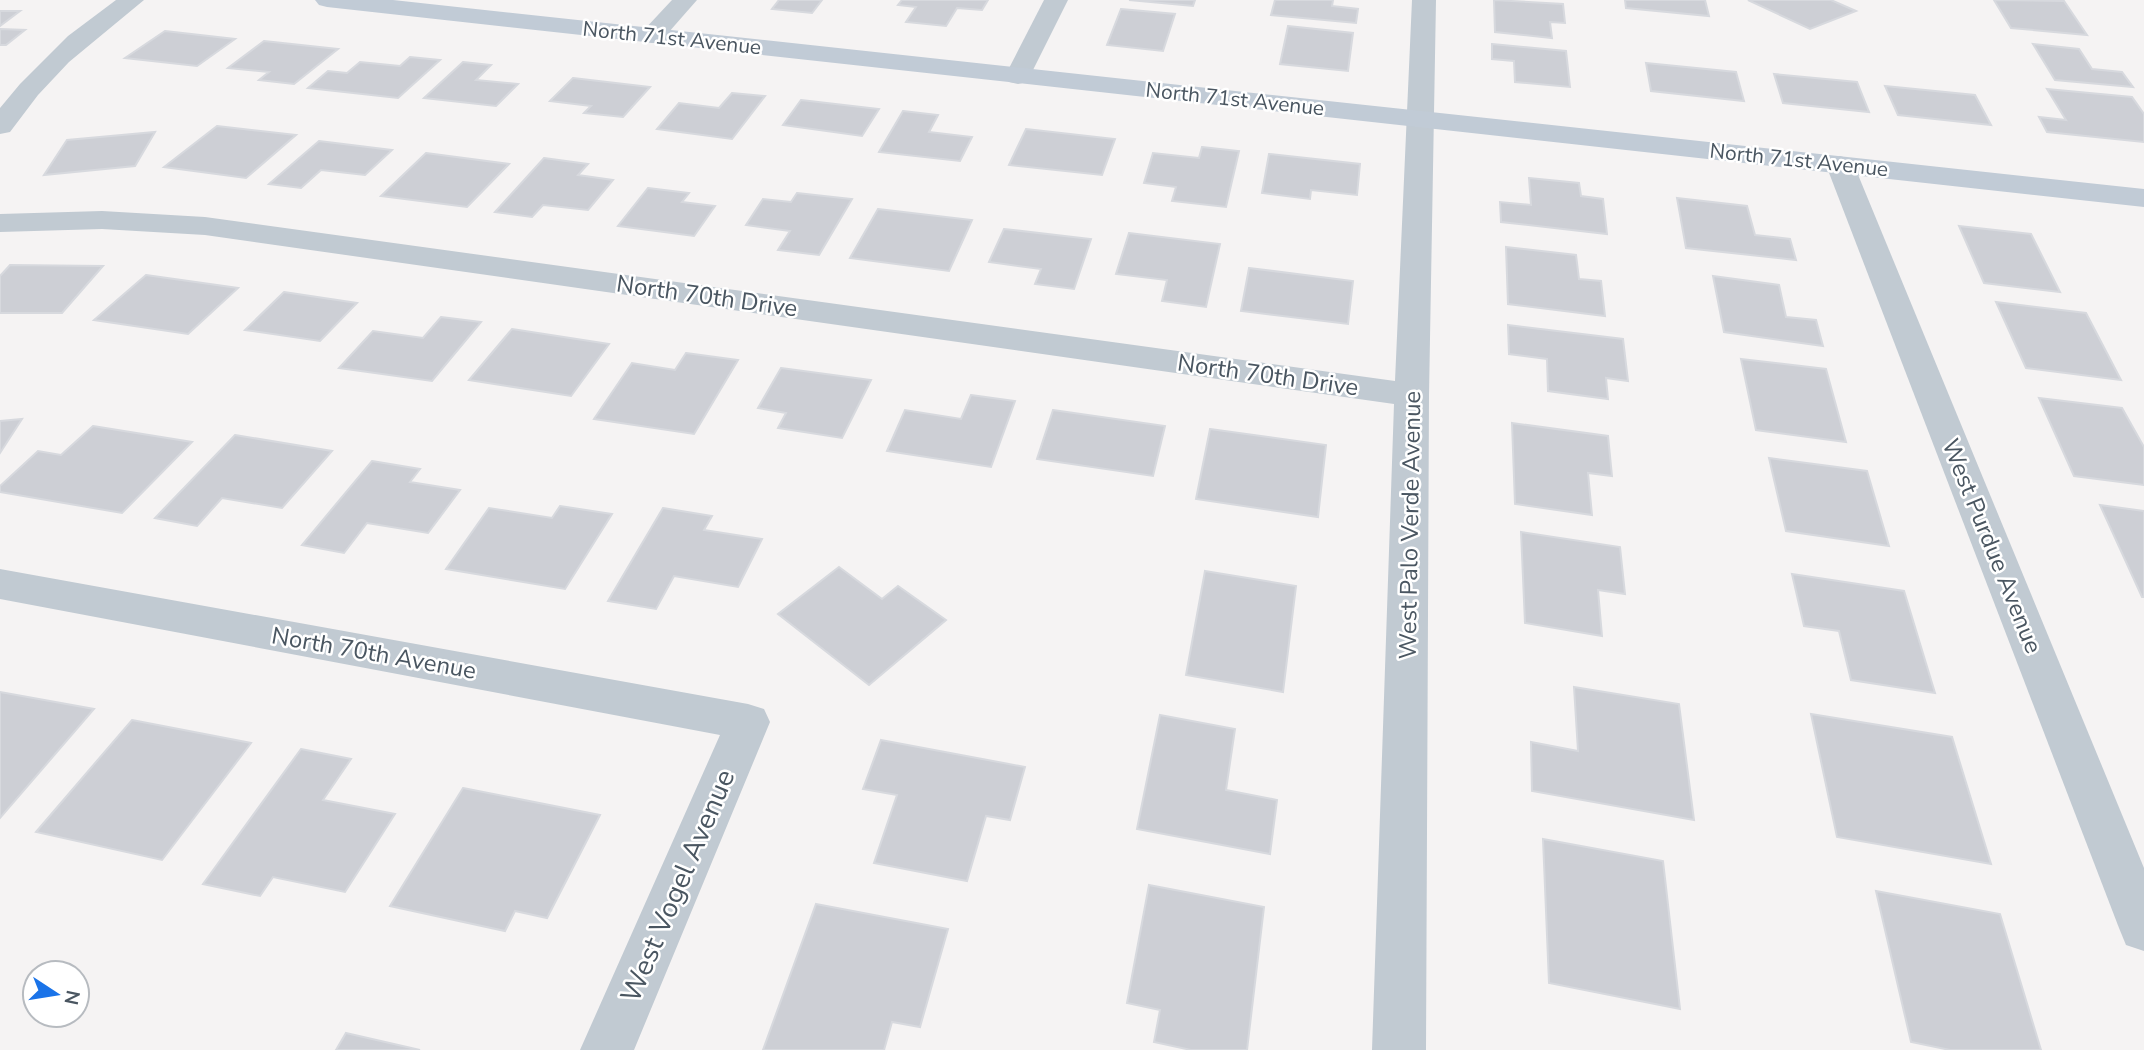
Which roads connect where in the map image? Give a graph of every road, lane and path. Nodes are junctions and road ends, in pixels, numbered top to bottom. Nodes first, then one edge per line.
1 (132, 0) edge
2 (327, 0) edge
3 (685, 0) edge
4 (1056, 0) edge
5 (1424, 0) edge
6 (652, 36) junction
7 (1018, 76) junction
8 (1419, 118) junction
9 (0, 126) edge
10 (1840, 165) junction
11 (2144, 198) edge
12 (0, 223) edge
13 (1412, 395) junction
14 (0, 584) edge
15 (748, 722) joint
16 (2144, 928) edge
17 (607, 1050) edge
18 (1399, 1050) edge

1 - 9 street
2 - 6 street, North 71st Avenue
3 - 6 street
4 - 7 street
5 - 8 street, West Palo Verde Avenue
6 - 7 street, North 71st Avenue
7 - 8 street, North 71st Avenue
8 - 10 street, North 71st Avenue
8 - 13 street, West Palo Verde Avenue
10 - 11 street, North 71st Avenue
10 - 16 street, West Purdue Avenue
12 - 13 street, North 70th Drive
13 - 18 street, West Palo Verde Avenue
14 - 15 street, North 70th Avenue
15 - 17 street, West Vogel Avenue

